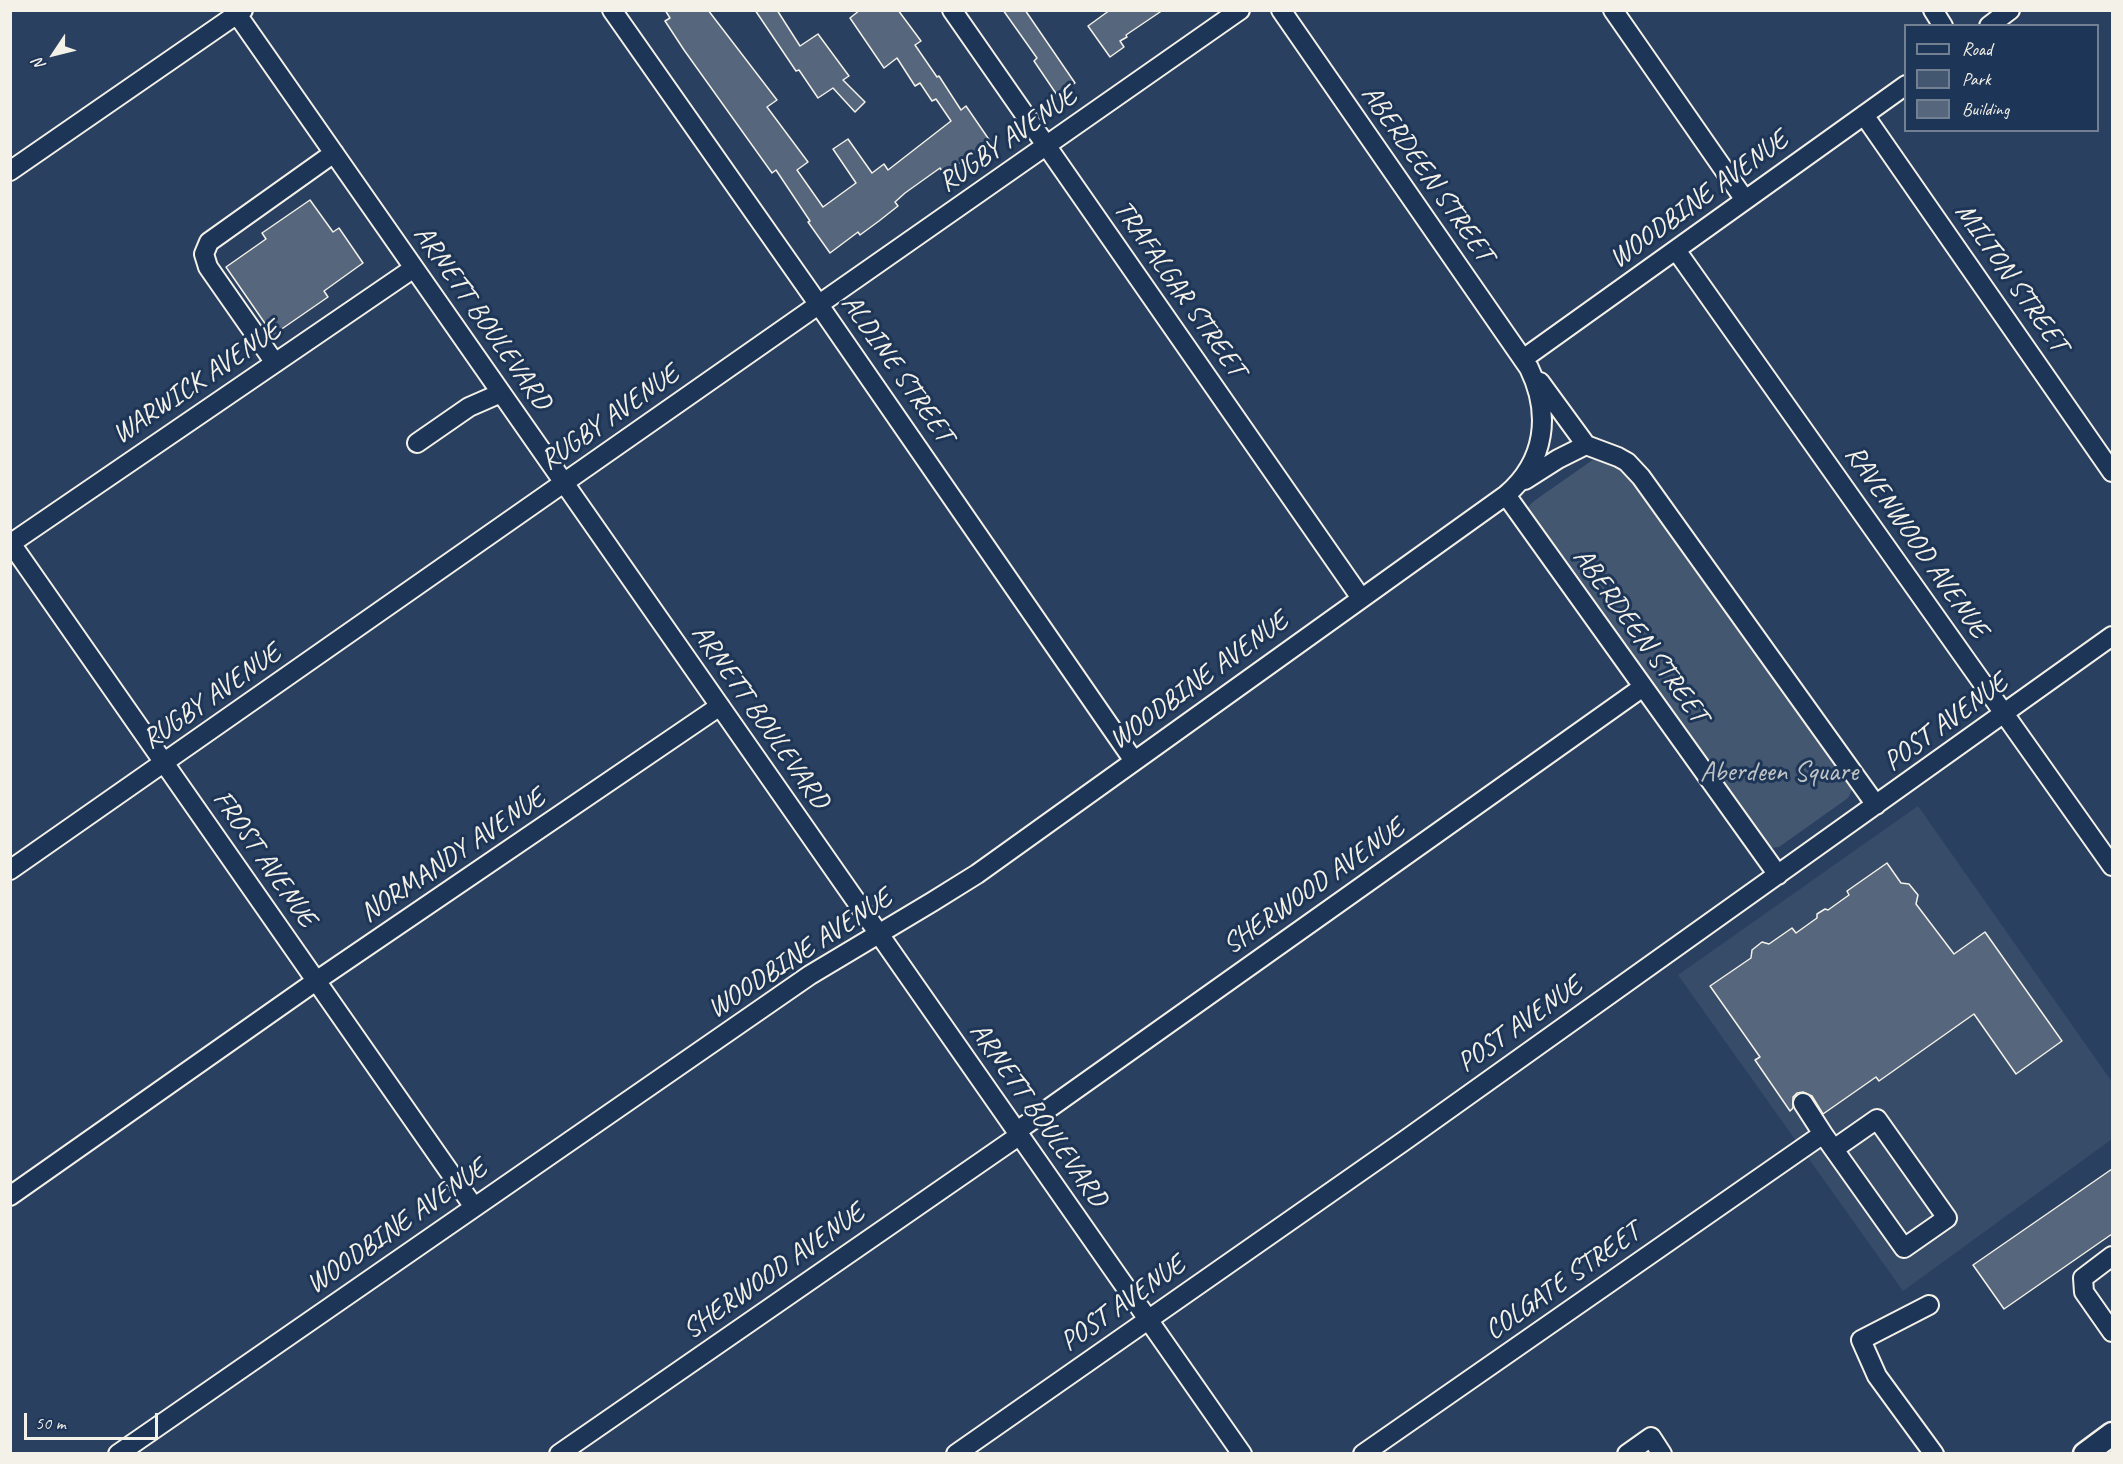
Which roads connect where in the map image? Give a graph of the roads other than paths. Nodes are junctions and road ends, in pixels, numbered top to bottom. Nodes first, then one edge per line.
1 (612, 10) edge
2 (952, 10) edge
3 (1240, 10) edge
4 (1281, 10) edge
5 (1613, 10) edge
6 (1933, 10) edge
7 (2010, 10) edge
8 (238, 12) edge
9 (1942, 24) edge
10 (1992, 24) edge
11 (1904, 86) edge
12 (1864, 115) junction
13 (1047, 146) junction
14 (334, 153) junction
15 (10, 171) edge
16 (1745, 200) junction
17 (1676, 250) junction
18 (414, 268) junction
19 (819, 305) junction
20 (275, 363) junction
21 (1526, 363) junction
22 (501, 393) junction
23 (417, 443) dead end
24 (1586, 445) junction
25 (2112, 472) edge
26 (564, 482) junction
27 (1510, 491) junction
28 (11, 543) edge
29 (1361, 598) junction
30 (2112, 636) edge
31 (1643, 687) junction
32 (720, 706) junction
33 (2004, 714) junction
34 (1134, 761) junction
35 (164, 764) junction
36 (1876, 805) junction
37 (2112, 866) edge
38 (10, 870) edge
39 (1778, 875) junction
40 (879, 934) junction
41 (316, 981) junction
42 (1803, 1103) dead end
43 (1018, 1133) junction
44 (1823, 1134) junction
45 (1834, 1149) junction
46 (10, 1196) edge
47 (474, 1207) junction
48 (2112, 1256) edge
49 (1929, 1305) dead end
50 (1148, 1320) junction
51 (2112, 1332) edge
52 (2112, 1434) edge
53 (118, 1454) edge
54 (560, 1454) edge
55 (956, 1454) edge
56 (1242, 1454) edge
57 (1363, 1454) edge
58 (1627, 1454) edge
59 (1662, 1454) edge
60 (1934, 1454) edge
61 (2085, 1454) edge

1 - 19 street, ALDINE STREET
2 - 13 street, TRAFALGAR STREET
3 - 13 street, RUGBY AVENUE
4 - 21 street, ABERDEEN STREET
5 - 16 street
6 - 9 street
7 - 10 street
8 - 14 street, ARNETT BOULEVARD
8 - 15 street
11 - 12 street, WOODBINE AVENUE
12 - 16 street, WOODBINE AVENUE
12 - 25 street, MILTON STREET
13 - 19 street, RUGBY AVENUE
13 - 29 street, TRAFALGAR STREET
14 - 18 street, ARNETT BOULEVARD
14 - 20 street
16 - 17 street, WOODBINE AVENUE
17 - 21 street, WOODBINE AVENUE
17 - 33 street, RAVENWOOD AVENUE
18 - 20 street, WARWICK AVENUE
18 - 22 street, ARNETT BOULEVARD
19 - 26 street, RUGBY AVENUE
19 - 34 street, ALDINE STREET
20 - 28 street, WARWICK AVENUE
21 - 24 street, ABERDEEN STREET
21 - 27 street, ABERDEEN STREET
22 - 23 street
22 - 26 street, ARNETT BOULEVARD
24 - 27 street
24 - 36 street
26 - 32 street, ARNETT BOULEVARD
26 - 35 street, RUGBY AVENUE
27 - 29 street, WOODBINE AVENUE
27 - 31 street, ABERDEEN STREET
28 - 35 street, FROST AVENUE
29 - 34 street, WOODBINE AVENUE
30 - 33 street, POST AVENUE
31 - 39 street, ABERDEEN STREET
31 - 43 street, SHERWOOD AVENUE
32 - 40 street, ARNETT BOULEVARD
32 - 41 street, NORMANDY AVENUE
33 - 36 street, POST AVENUE
33 - 37 street, RAVENWOOD AVENUE
34 - 40 street, WOODBINE AVENUE
35 - 38 street, RUGBY AVENUE
35 - 41 street, FROST AVENUE
36 - 39 street, POST AVENUE
39 - 50 street, POST AVENUE
40 - 43 street, ARNETT BOULEVARD
40 - 47 street, WOODBINE AVENUE
41 - 46 street, NORMANDY AVENUE
41 - 47 street, FROST AVENUE
42 - 44 street
43 - 50 street, ARNETT BOULEVARD
43 - 54 street, SHERWOOD AVENUE
44 - 45 street
44 - 57 street, COLGATE STREET
45 - 45 street
47 - 53 street, WOODBINE AVENUE
48 - 51 street
49 - 60 street
50 - 55 street, POST AVENUE
50 - 56 street, ARNETT BOULEVARD
52 - 61 main road
58 - 59 street

